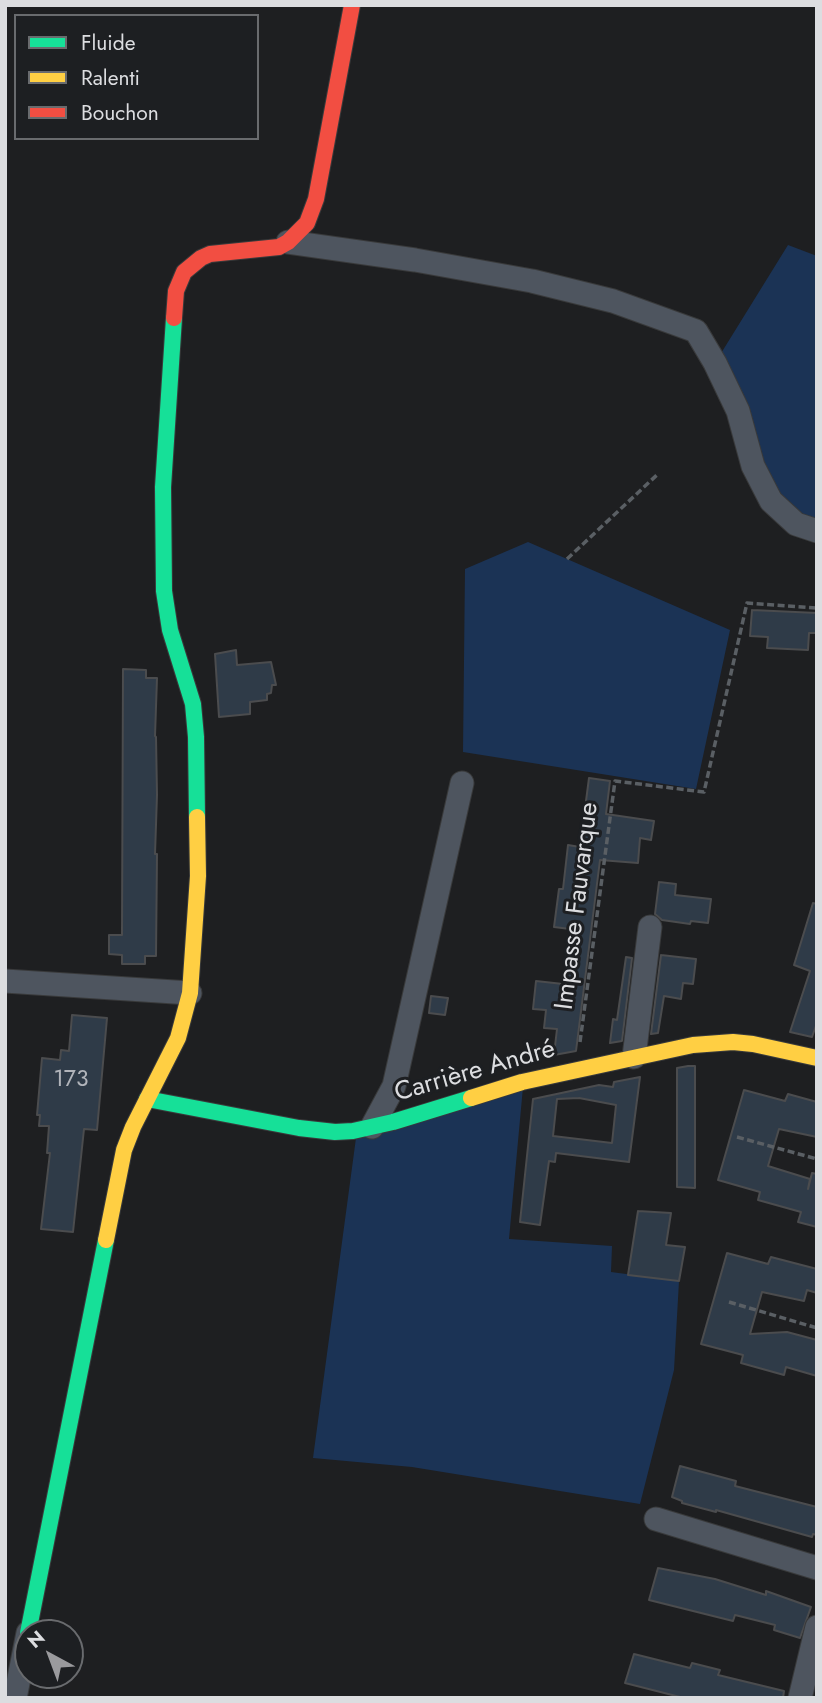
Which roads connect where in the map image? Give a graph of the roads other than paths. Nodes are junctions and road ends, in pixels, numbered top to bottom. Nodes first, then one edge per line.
1 (352, 5) edge
2 (288, 242) junction
3 (817, 531) edge
4 (462, 783) dead end
5 (650, 927) dead end
6 (5, 981) edge
7 (190, 993) junction
8 (815, 1051) edge
9 (634, 1057) junction
10 (147, 1100) junction
11 (372, 1127) junction
12 (656, 1519) dead end
13 (817, 1568) edge
14 (31, 1619) edge
15 (817, 1627) edge
16 (800, 1698) edge

1 - 2 street
2 - 3 street
2 - 7 street
4 - 11 street
5 - 9 street
6 - 7 street
7 - 10 street
8 - 9 street, Carrière André
9 - 11 street, Carrière André
10 - 11 street, Carrière André
10 - 14 street
12 - 13 street
15 - 16 street

